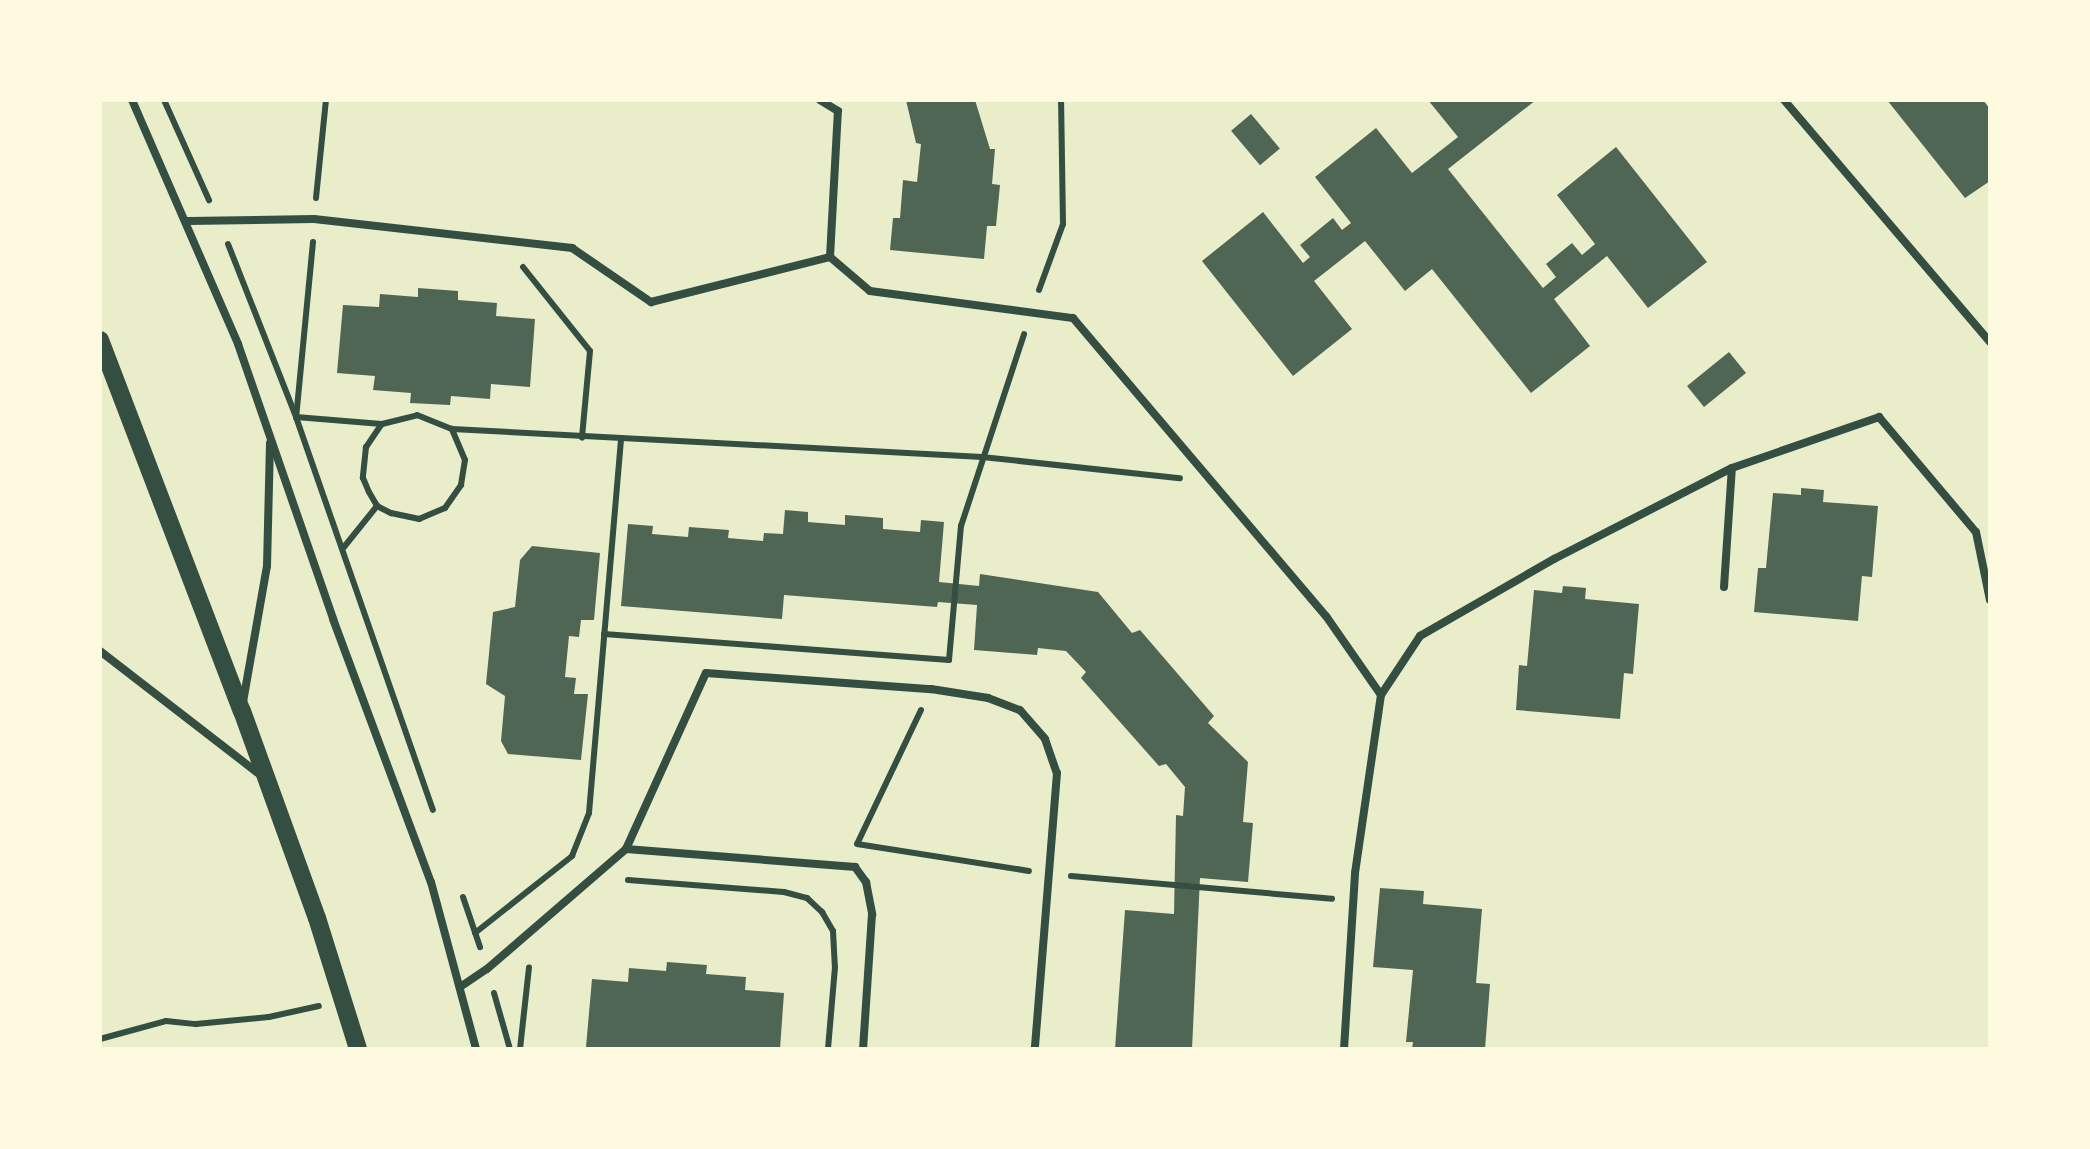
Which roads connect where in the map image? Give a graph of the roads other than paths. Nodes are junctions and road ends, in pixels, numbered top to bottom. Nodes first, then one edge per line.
1 (132, 100) edge
2 (820, 100) edge
3 (1784, 100) edge
4 (188, 221) junction
5 (830, 257) junction
6 (100, 340) edge
7 (1990, 342) edge
8 (270, 436) junction
9 (1732, 468) junction
10 (1724, 588) dead end
11 (1990, 600) edge
12 (100, 651) edge
13 (1381, 694) junction
14 (242, 711) junction
15 (266, 779) junction
16 (626, 849) junction
17 (462, 985) junction
18 (358, 1049) edge
19 (476, 1049) edge
20 (863, 1049) edge
21 (1035, 1049) edge
22 (1344, 1049) edge

1 - 4 lane
2 - 5 lane
3 - 7 lane
4 - 5 lane
4 - 8 lane
5 - 13 lane
6 - 14 street
8 - 14 lane
8 - 17 lane
9 - 10 lane
9 - 11 lane
9 - 13 lane
12 - 15 lane
13 - 22 lane
14 - 15 street
15 - 18 street
16 - 17 lane
16 - 20 lane
16 - 21 lane
17 - 19 lane

